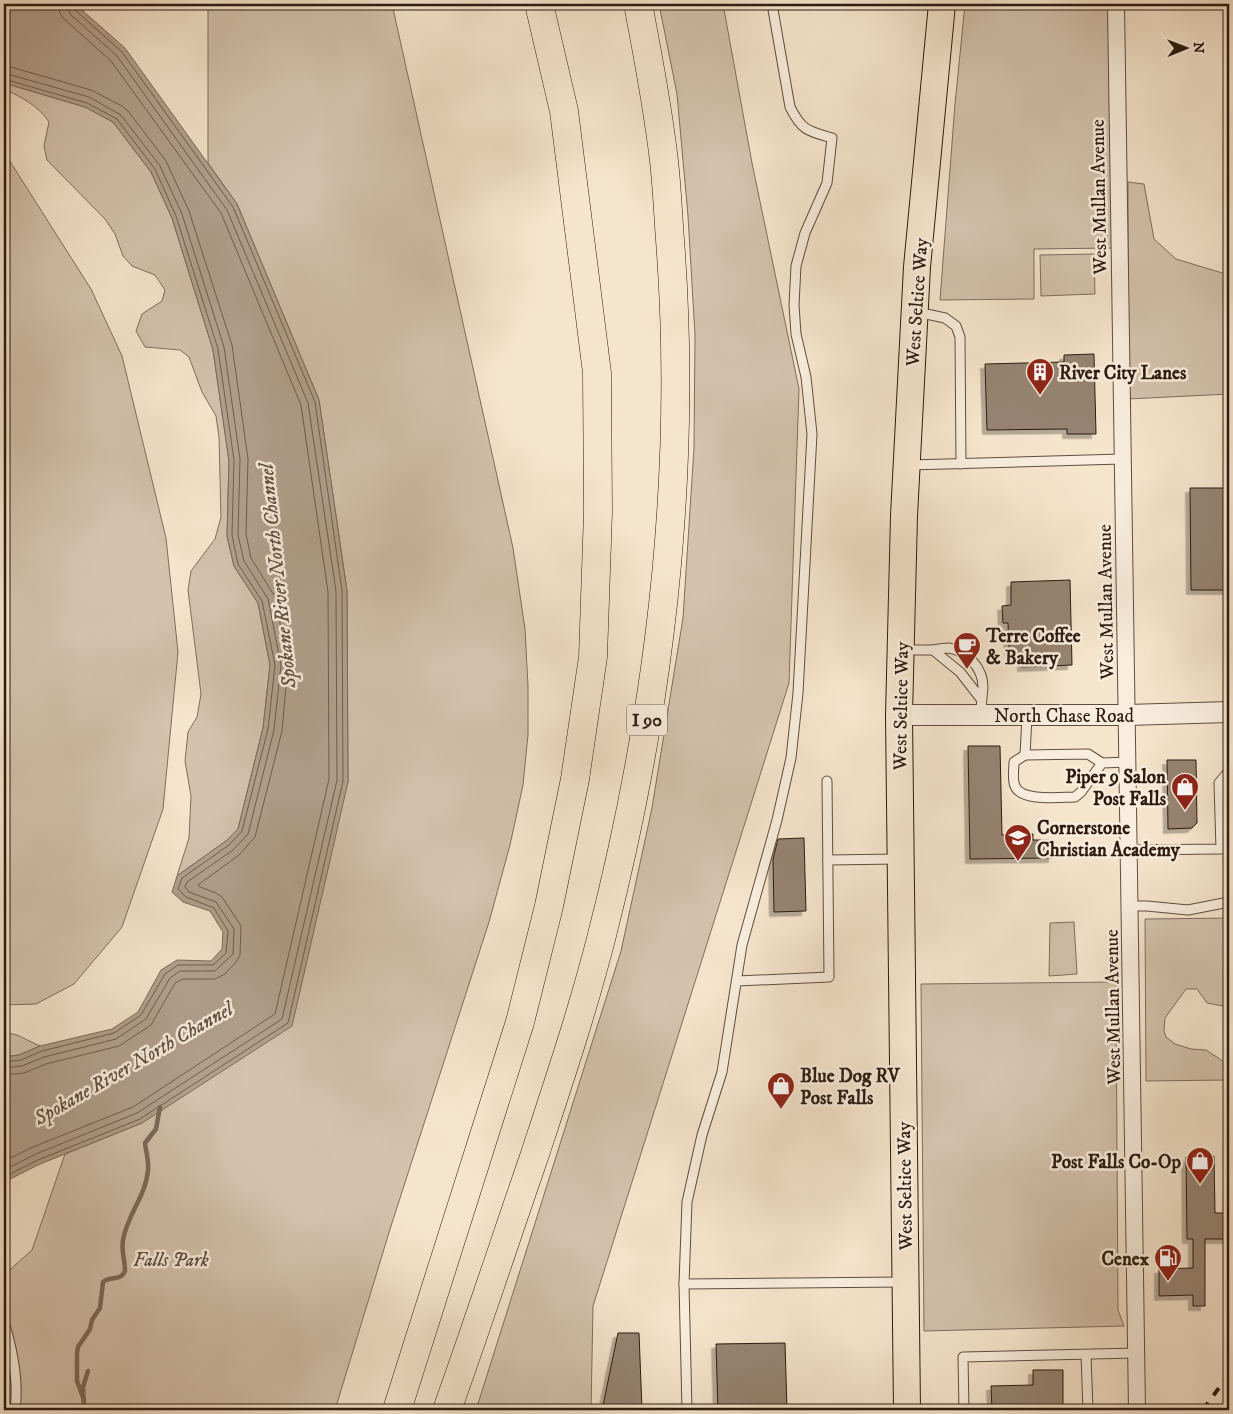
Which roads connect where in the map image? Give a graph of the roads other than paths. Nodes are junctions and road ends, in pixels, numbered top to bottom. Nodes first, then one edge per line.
1 (539, 4) edge
2 (638, 4) edge
3 (772, 4) edge
4 (942, 4) edge
5 (1116, 4) edge
6 (914, 312) junction
7 (1122, 458) junction
8 (961, 464) junction
9 (906, 465) junction
10 (901, 650) junction
11 (933, 650) junction
12 (981, 707) junction
13 (1229, 712) edge
14 (899, 715) junction
15 (1127, 715) junction
16 (1027, 716) junction
17 (1025, 754) junction
18 (1128, 762) junction
19 (1102, 763) junction
20 (1229, 771) edge
21 (827, 781) dead end
22 (1130, 850) junction
23 (900, 859) junction
24 (828, 860) junction
25 (1229, 902) edge
26 (1130, 906) junction
27 (737, 981) junction
28 (560, 1077) junction
29 (445, 1259) junction
30 (906, 1282) junction
31 (684, 1284) junction
32 (4, 1322) edge
33 (1136, 1354) junction
34 (1086, 1355) junction
35 (15, 1410) edge
36 (384, 1410) edge
37 (397, 1410) edge
38 (448, 1410) edge
39 (462, 1410) edge
40 (687, 1410) edge
41 (907, 1410) edge
42 (964, 1410) edge
43 (1088, 1410) edge
44 (1137, 1410) edge

1 - 29 highway
2 - 28 highway, I 90
3 - 27 lane
4 - 6 main road, West Seltice Way
5 - 7 street, West Mullan Avenue
6 - 8 lane
6 - 9 main road, West Seltice Way
7 - 8 lane
7 - 15 street, West Mullan Avenue
8 - 9 lane
9 - 10 main road, West Seltice Way
10 - 11 lane
10 - 14 main road, West Seltice Way
11 - 12 lane
11 - 12 lane
12 - 14 street, North Chase Road
12 - 16 street, North Chase Road
13 - 15 street, North Chase Road
14 - 23 main road, West Seltice Way
15 - 16 street, North Chase Road
15 - 18 street, West Mullan Avenue
16 - 17 lane
17 - 19 lane
17 - 19 lane
18 - 19 lane
18 - 22 street, West Mullan Avenue
20 - 22 lane
21 - 24 lane
22 - 26 street, West Mullan Avenue
23 - 24 lane
23 - 30 main road, West Seltice Way
24 - 27 lane
25 - 26 lane
26 - 33 street, West Mullan Avenue
27 - 31 lane
28 - 38 highway, I 90
28 - 39 highway
29 - 36 highway
29 - 37 highway
30 - 31 lane
30 - 41 main road, West Seltice Way
31 - 40 lane
32 - 35 lane
33 - 34 lane
33 - 44 street, West Mullan Avenue
34 - 42 lane
34 - 43 lane

